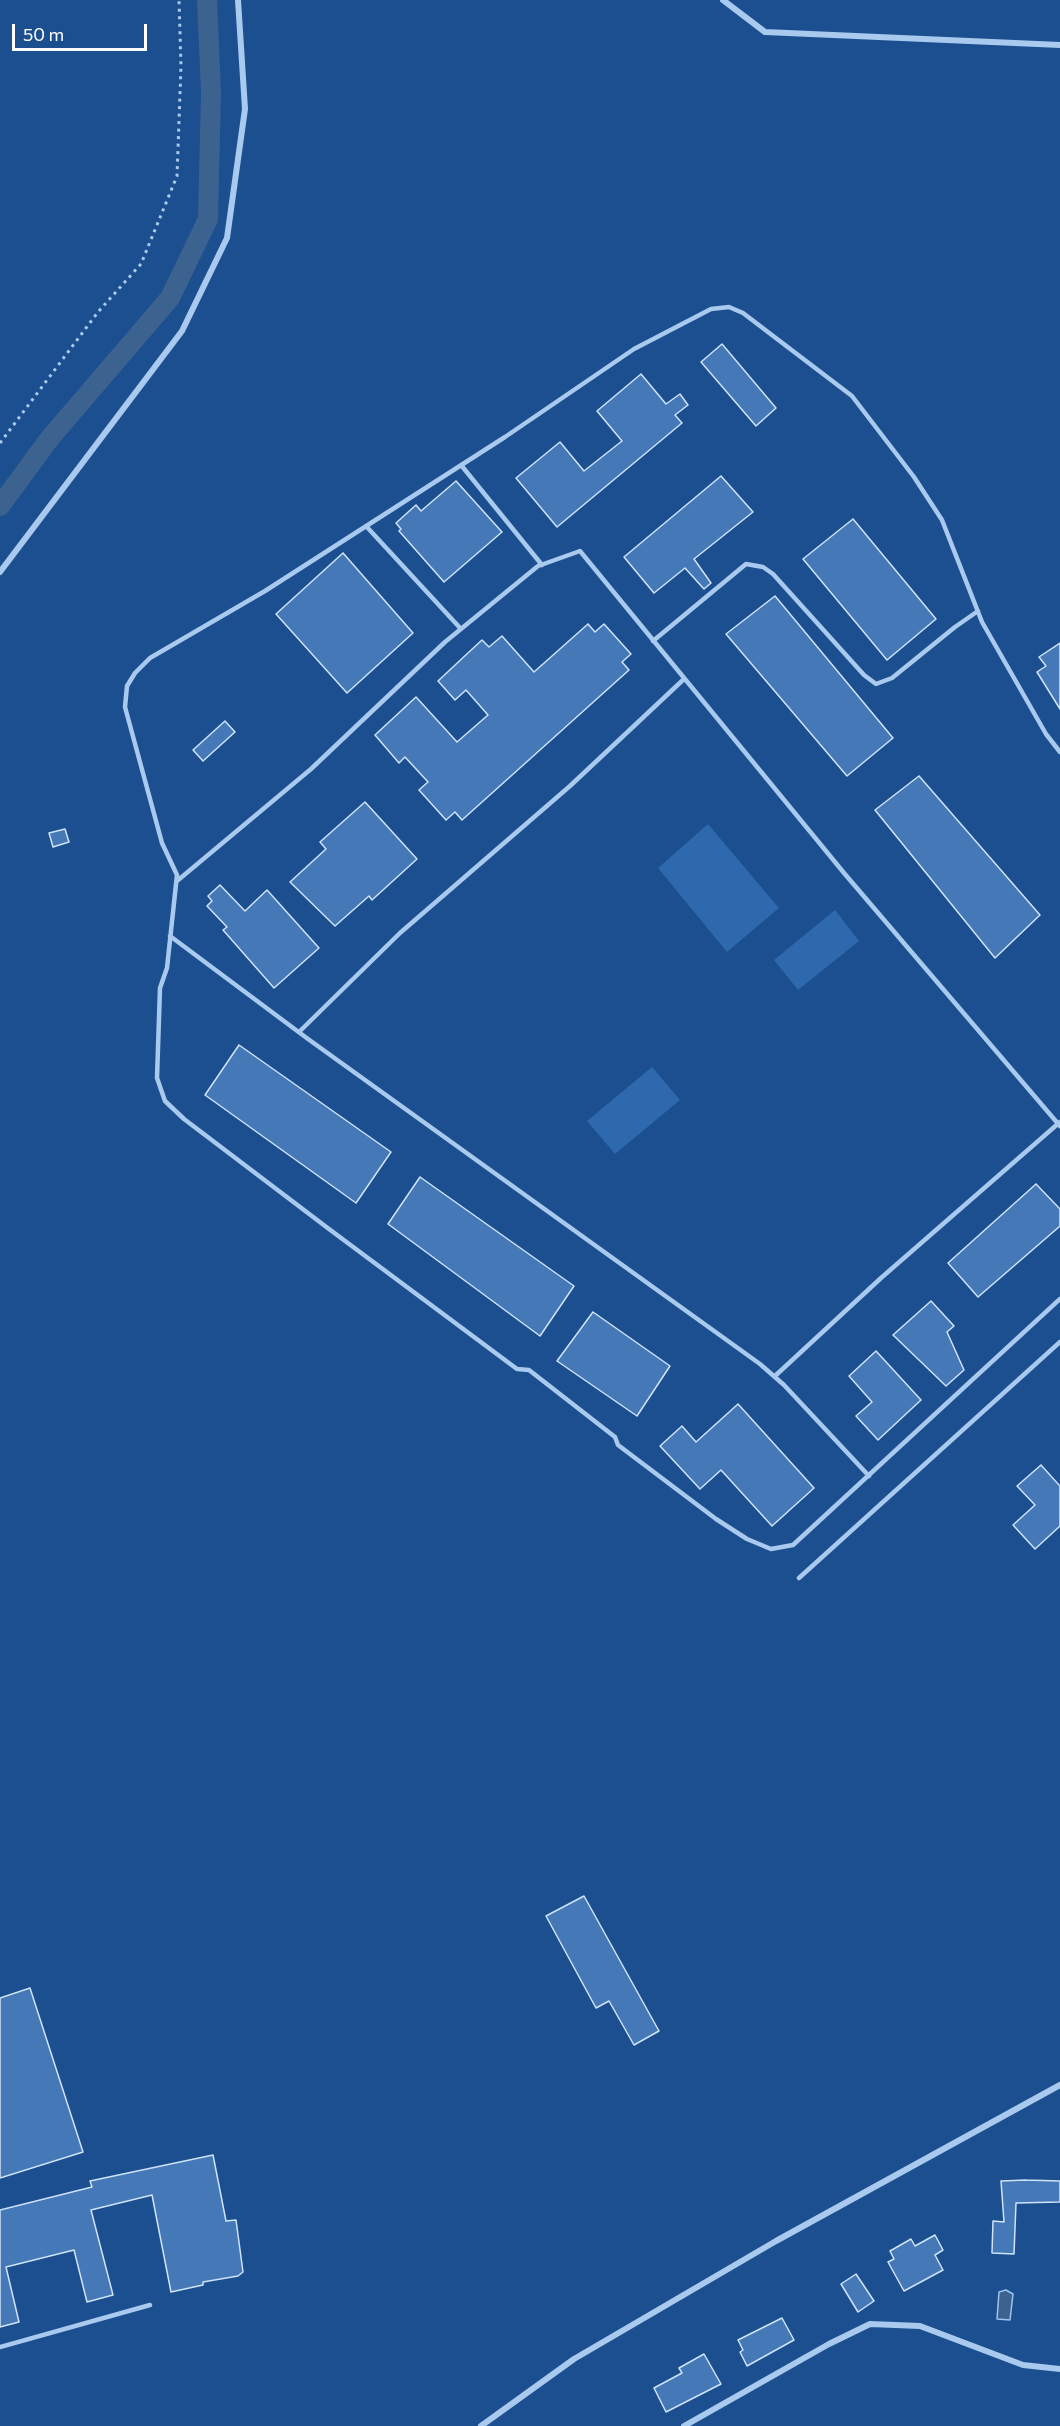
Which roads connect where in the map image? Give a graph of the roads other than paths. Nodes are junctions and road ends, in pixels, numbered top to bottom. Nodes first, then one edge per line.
1 (238, 0) edge
2 (723, 0) edge
3 (1060, 45) edge
4 (461, 465) junction
5 (366, 526) junction
6 (542, 565) junction
7 (0, 572) edge
8 (978, 612) junction
9 (461, 629) junction
10 (653, 641) junction
11 (684, 679) junction
12 (1060, 752) edge
13 (177, 882) junction
14 (170, 936) junction
15 (299, 1032) junction
16 (1059, 1124) edge
17 (1060, 1299) edge
18 (1060, 1342) edge
19 (775, 1376) junction
20 (869, 1476) junction
21 (800, 1578) dead end
22 (1060, 2085) edge
23 (150, 2305) dead end
24 (0, 2347) edge
25 (1060, 2369) edge
26 (481, 2426) edge
27 (684, 2426) edge

1 - 7 street
2 - 3 street
4 - 5 lane
4 - 6 lane
4 - 8 lane
5 - 9 lane
5 - 13 lane
6 - 9 lane
6 - 10 lane
8 - 10 lane
8 - 12 lane
9 - 13 lane
10 - 11 lane
11 - 15 lane
11 - 16 lane
13 - 14 lane
14 - 15 lane
14 - 20 lane
15 - 19 lane
16 - 19 lane
17 - 20 lane
18 - 21 lane
19 - 20 lane
22 - 26 street
23 - 24 lane
25 - 27 street

